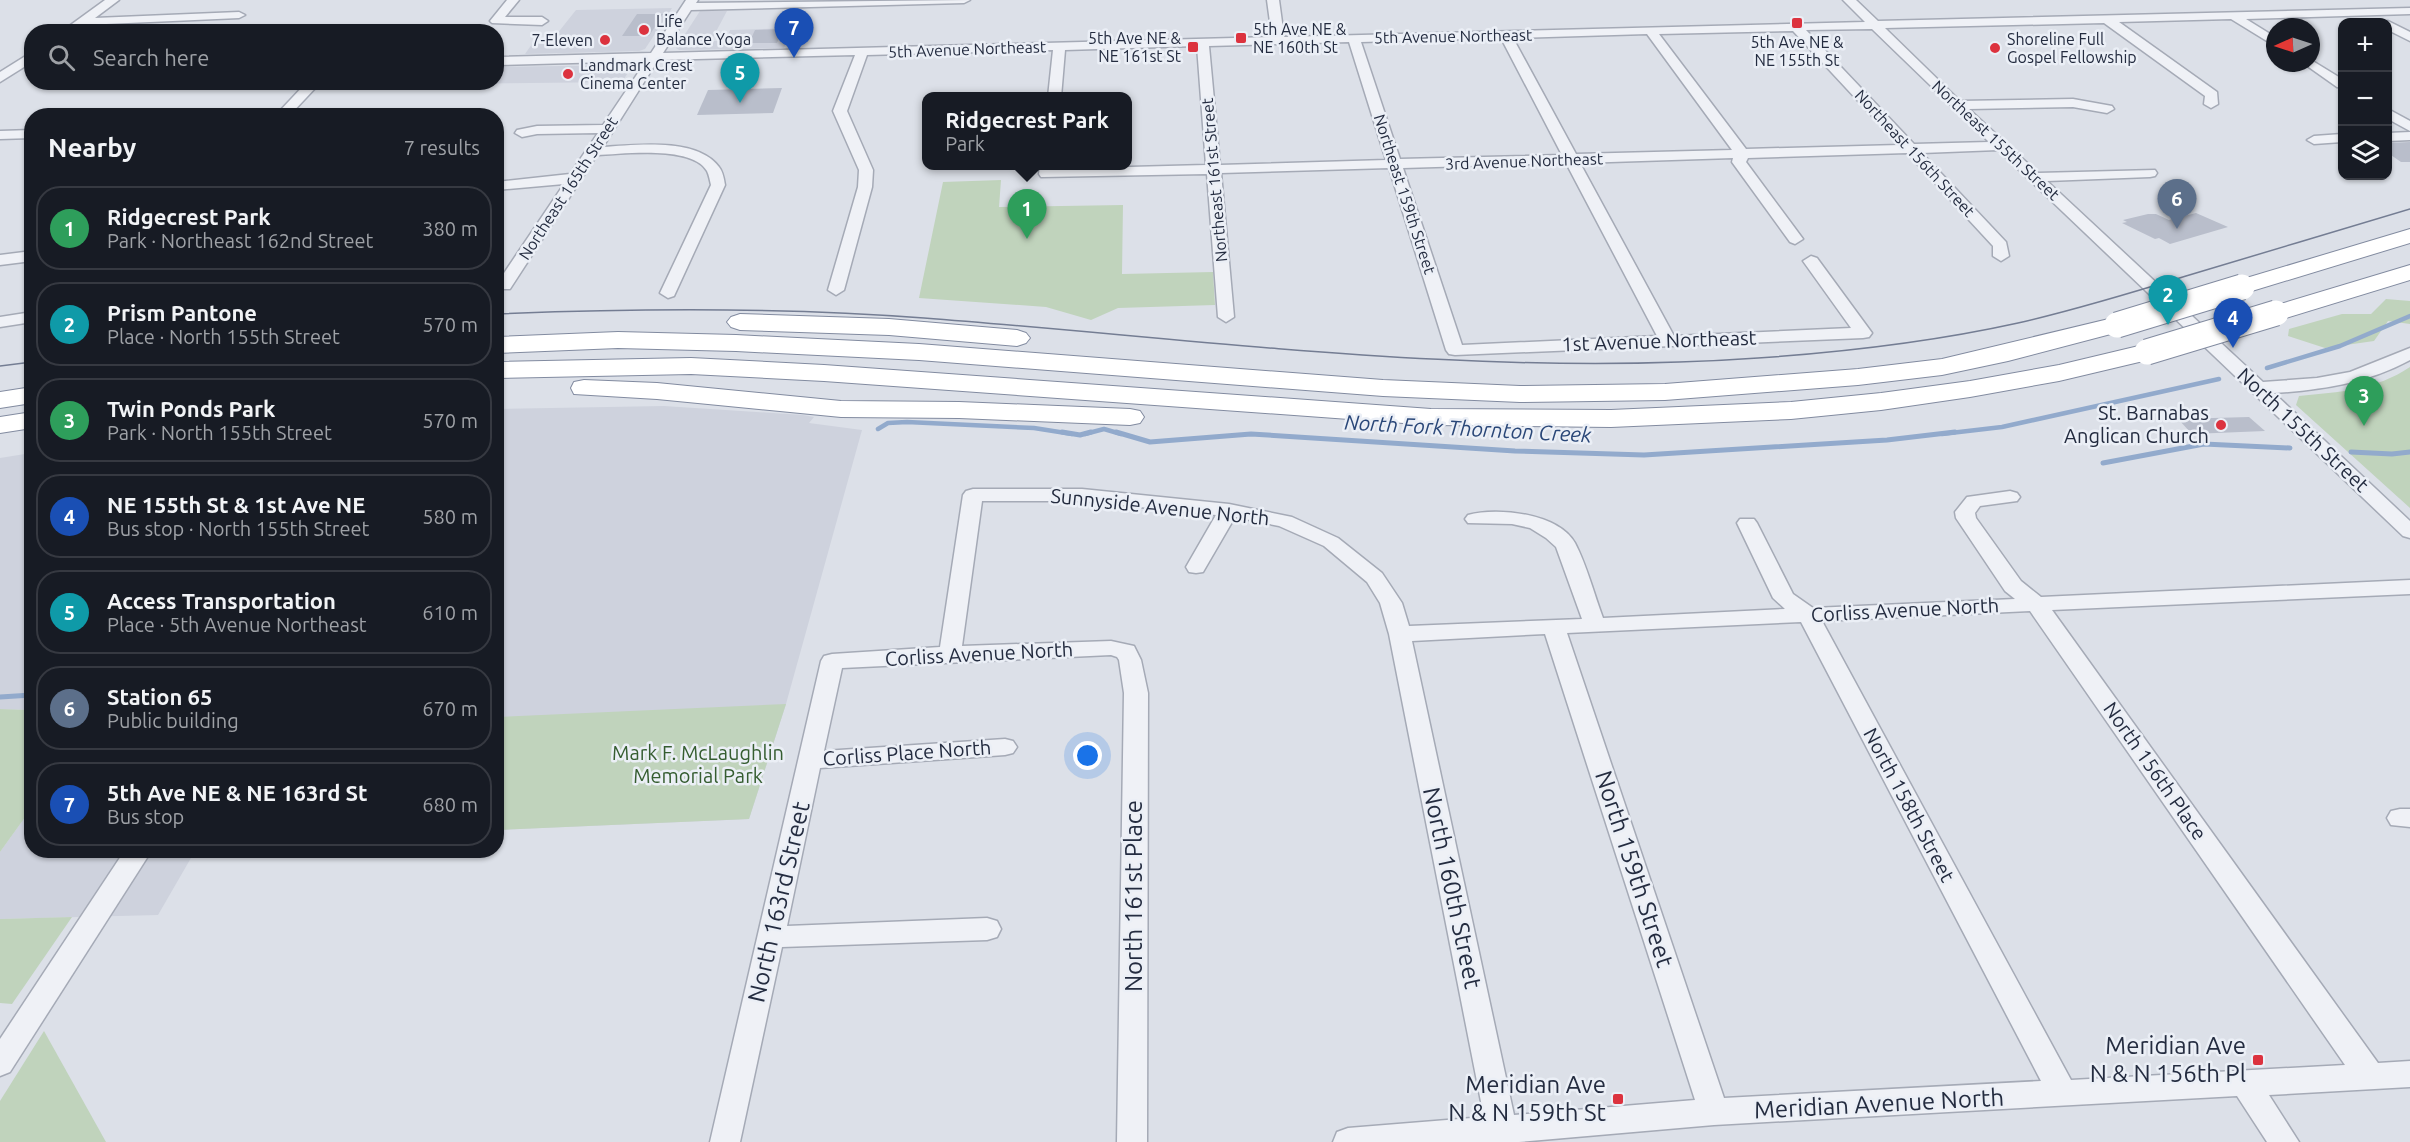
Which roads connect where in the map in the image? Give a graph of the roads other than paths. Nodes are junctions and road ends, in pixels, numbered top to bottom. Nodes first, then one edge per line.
1 (113, 0) edge
2 (513, 0) edge
3 (964, 0) edge
4 (1273, 0) edge
5 (1849, 0) edge
6 (690, 4) edge
7 (2237, 11) junction
8 (2410, 11) edge
9 (2363, 12) junction
10 (239, 15) dead end
11 (2374, 18) edge
12 (2108, 20) junction
13 (542, 21) dead end
14 (81, 22) junction
15 (78, 24) edge
16 (1876, 25) junction
17 (1796, 27) junction
18 (2392, 27) edge
19 (1651, 31) junction
20 (1505, 35) junction
21 (2266, 35) edge
22 (2410, 37) edge
23 (1354, 39) junction
24 (1279, 41) junction
25 (1203, 43) junction
26 (1059, 47) junction
27 (862, 52) junction
28 (655, 57) junction
29 (24, 61) edge
30 (504, 61) edge
31 (2320, 70) edge
32 (24, 72) edge
33 (3, 74) edge
34 (2338, 81) edge
35 (307, 90) edge
36 (1054, 92) edge
37 (2211, 104) dead end
38 (1957, 105) junction
39 (289, 108) edge
40 (2107, 109) dead end
41 (2392, 116) edge
42 (2410, 127) edge
43 (606, 129) junction
44 (522, 133) dead end
45 (24, 134) edge
46 (0, 135) edge
47 (2410, 136) edge
48 (2392, 137) edge
49 (2338, 138) edge
50 (2314, 140) dead end
51 (2001, 146) junction
52 (1911, 149) junction
53 (594, 152) junction
54 (1742, 154) junction
55 (1571, 159) junction
56 (1396, 165) junction
57 (1046, 170) edge
58 (1213, 171) junction
59 (2150, 173) dead end
60 (2035, 177) junction
61 (576, 178) junction
62 (504, 185) edge
63 (2410, 236) edge
64 (1795, 239) dead end
65 (2001, 256) dead end
66 (24, 257) edge
67 (0, 260) edge
68 (1811, 261) dead end
69 (2410, 272) edge
70 (2144, 279) joint
71 (504, 286) dead end
72 (836, 290) dead end
73 (668, 293) dead end
74 (1226, 317) dead end
75 (24, 318) edge
76 (0, 322) edge
77 (504, 328) edge
78 (1667, 339) junction
79 (504, 345) edge
80 (1455, 350) joint
81 (2410, 353) edge
82 (504, 370) edge
83 (24, 381) edge
84 (0, 384) edge
85 (504, 387) edge
86 (2257, 388) junction
87 (1446, 391) junction
88 (24, 396) edge
89 (0, 400) edge
90 (1839, 407) junction
91 (24, 421) edge
92 (0, 425) edge
93 (2010, 497) dead end
94 (1229, 510) junction
95 (1475, 519) dead end
96 (1747, 523) dead end
97 (2410, 532) edge
98 (1196, 567) dead end
99 (2410, 587) edge
100 (2036, 604) junction
101 (1808, 615) junction
102 (1595, 625) junction
103 (1554, 627) junction
104 (1400, 634) junction
105 (1126, 651) joint
106 (950, 654) junction
107 (832, 661) joint
108 (1005, 747) dead end
109 (810, 760) junction
110 (134, 858) edge
111 (987, 929) dead end
112 (772, 937) junction
113 (0, 1063) edge
114 (2410, 1074) edge
115 (2370, 1076) junction
116 (2245, 1083) junction
117 (2063, 1094) junction
118 (1714, 1112) junction
119 (1502, 1136) edge
120 (725, 1142) edge
121 (1132, 1142) edge
122 (1348, 1142) edge
123 (2284, 1142) edge

1 - 14 street
2 - 13 street
3 - 6 street
4 - 24 street
5 - 16 street, Northeast 155th Street
6 - 28 street, Northeast 165th Street
7 - 9 street, 5th Avenue Northeast
7 - 12 street, 5th Avenue Northeast
7 - 21 street
8 - 9 street, 5th Avenue Northeast
9 - 11 street
10 - 14 street
12 - 16 street, 5th Avenue Northeast
12 - 37 street
14 - 15 street
16 - 17 street, 5th Avenue Northeast
16 - 38 street, Northeast 155th Street
17 - 19 street, 5th Avenue Northeast
17 - 52 street, Northeast 156th Street
18 - 22 street
19 - 20 street, 5th Avenue Northeast
19 - 54 street
20 - 23 street, 5th Avenue Northeast
20 - 55 street
23 - 24 street, 5th Avenue Northeast
23 - 56 street, Northeast 159th Street
24 - 25 street, 5th Avenue Northeast
25 - 26 street, 5th Avenue Northeast
25 - 58 street, Northeast 161st Street
26 - 27 street, 5th Avenue Northeast
26 - 36 street
27 - 28 street, 5th Avenue Northeast
27 - 72 street
28 - 30 street, 5th Avenue Northeast
28 - 43 street, Northeast 165th Street
29 - 33 street
31 - 34 street
32 - 33 street
35 - 39 street
38 - 40 street
38 - 51 street, Northeast 155th Street
41 - 42 street
43 - 44 street
43 - 53 street, Northeast 165th Street
45 - 46 street
47 - 48 street
49 - 50 street
51 - 52 street, 3rd Avenue Northeast
51 - 60 street, Northeast 155th Street
52 - 54 street, 3rd Avenue Northeast
52 - 65 street, Northeast 156th Street
53 - 61 street, Northeast 165th Street
53 - 73 street
54 - 55 street, 3rd Avenue Northeast
54 - 64 street
55 - 56 street, 3rd Avenue Northeast
55 - 78 street
56 - 58 street, 3rd Avenue Northeast
56 - 80 street, Northeast 159th Street
57 - 58 street, 3rd Avenue Northeast
58 - 74 street, Northeast 161st Street
59 - 60 street
60 - 70 street, Northeast 155th Street
61 - 62 street
61 - 71 street, Northeast 165th Street
63 - 87 highway, bridge
66 - 67 street
68 - 78 street, 1st Avenue Northeast
69 - 90 highway, bridge
70 - 86 street, North 155th Street
75 - 76 street
77 - 87 highway
78 - 80 street, 1st Avenue Northeast
79 - 87 highway
81 - 86 street
82 - 90 highway
83 - 84 highway
85 - 90 highway
86 - 97 street, North 155th Street
88 - 89 highway
91 - 92 highway
93 - 100 street, North 156th Place
94 - 98 street
94 - 104 street, Sunnyside Avenue North
94 - 106 street, Sunnyside Avenue North
95 - 102 street
96 - 101 street, North 158th Street
99 - 100 street, Corliss Avenue North
100 - 101 street, Corliss Avenue North
100 - 115 street, North 156th Place
101 - 102 street, Corliss Avenue North
101 - 117 street, North 158th Street
102 - 103 street, Corliss Avenue North
103 - 104 street, Corliss Avenue North
103 - 118 street, North 159th Street
104 - 119 street, North 160th Street
105 - 106 street, Corliss Avenue North
105 - 121 street, North 161st Place
106 - 107 street, Corliss Avenue North
107 - 109 street, North 163rd Street
108 - 109 street, Corliss Place North
109 - 112 street, North 163rd Street
110 - 113 street
111 - 112 street
112 - 120 street, North 163rd Street
114 - 115 street, Meridian Avenue North
115 - 116 street, Meridian Avenue North
116 - 117 street, Meridian Avenue North
116 - 123 street
117 - 118 street, Meridian Avenue North
118 - 119 street, Meridian Avenue North
119 - 122 street, Meridian Avenue North

